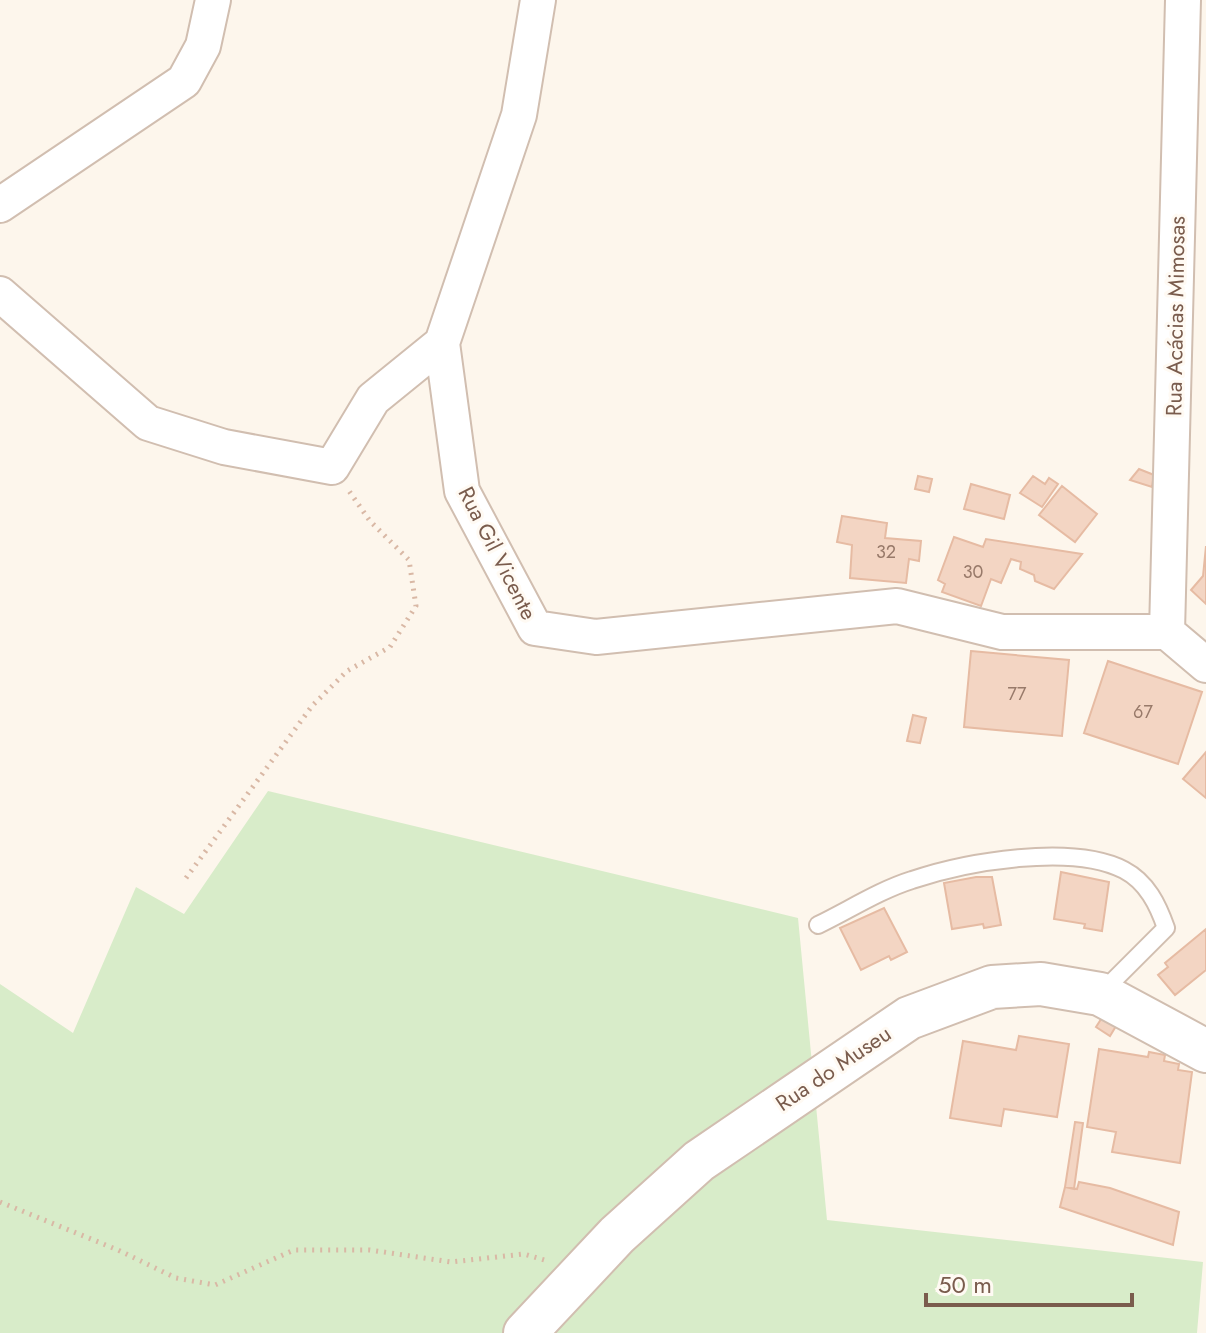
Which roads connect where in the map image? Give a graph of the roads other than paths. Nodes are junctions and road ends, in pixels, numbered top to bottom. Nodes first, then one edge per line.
1 (213, 0) edge
2 (538, 0) edge
3 (1183, 0) edge
4 (0, 205) edge
5 (0, 294) edge
6 (442, 343) junction
7 (1167, 632) junction
8 (1206, 665) edge
9 (818, 925) dead end
10 (1100, 994) junction
11 (1206, 1051) edge
12 (525, 1333) edge

1 - 4 street
2 - 6 street, Rua Gil Vicente
3 - 7 street, Rua Acácias Mimosas
5 - 6 street
6 - 7 street, Rua Gil Vicente
7 - 8 street
9 - 10 lane
10 - 11 street, Rua do Museu
10 - 12 street, Rua do Museu

